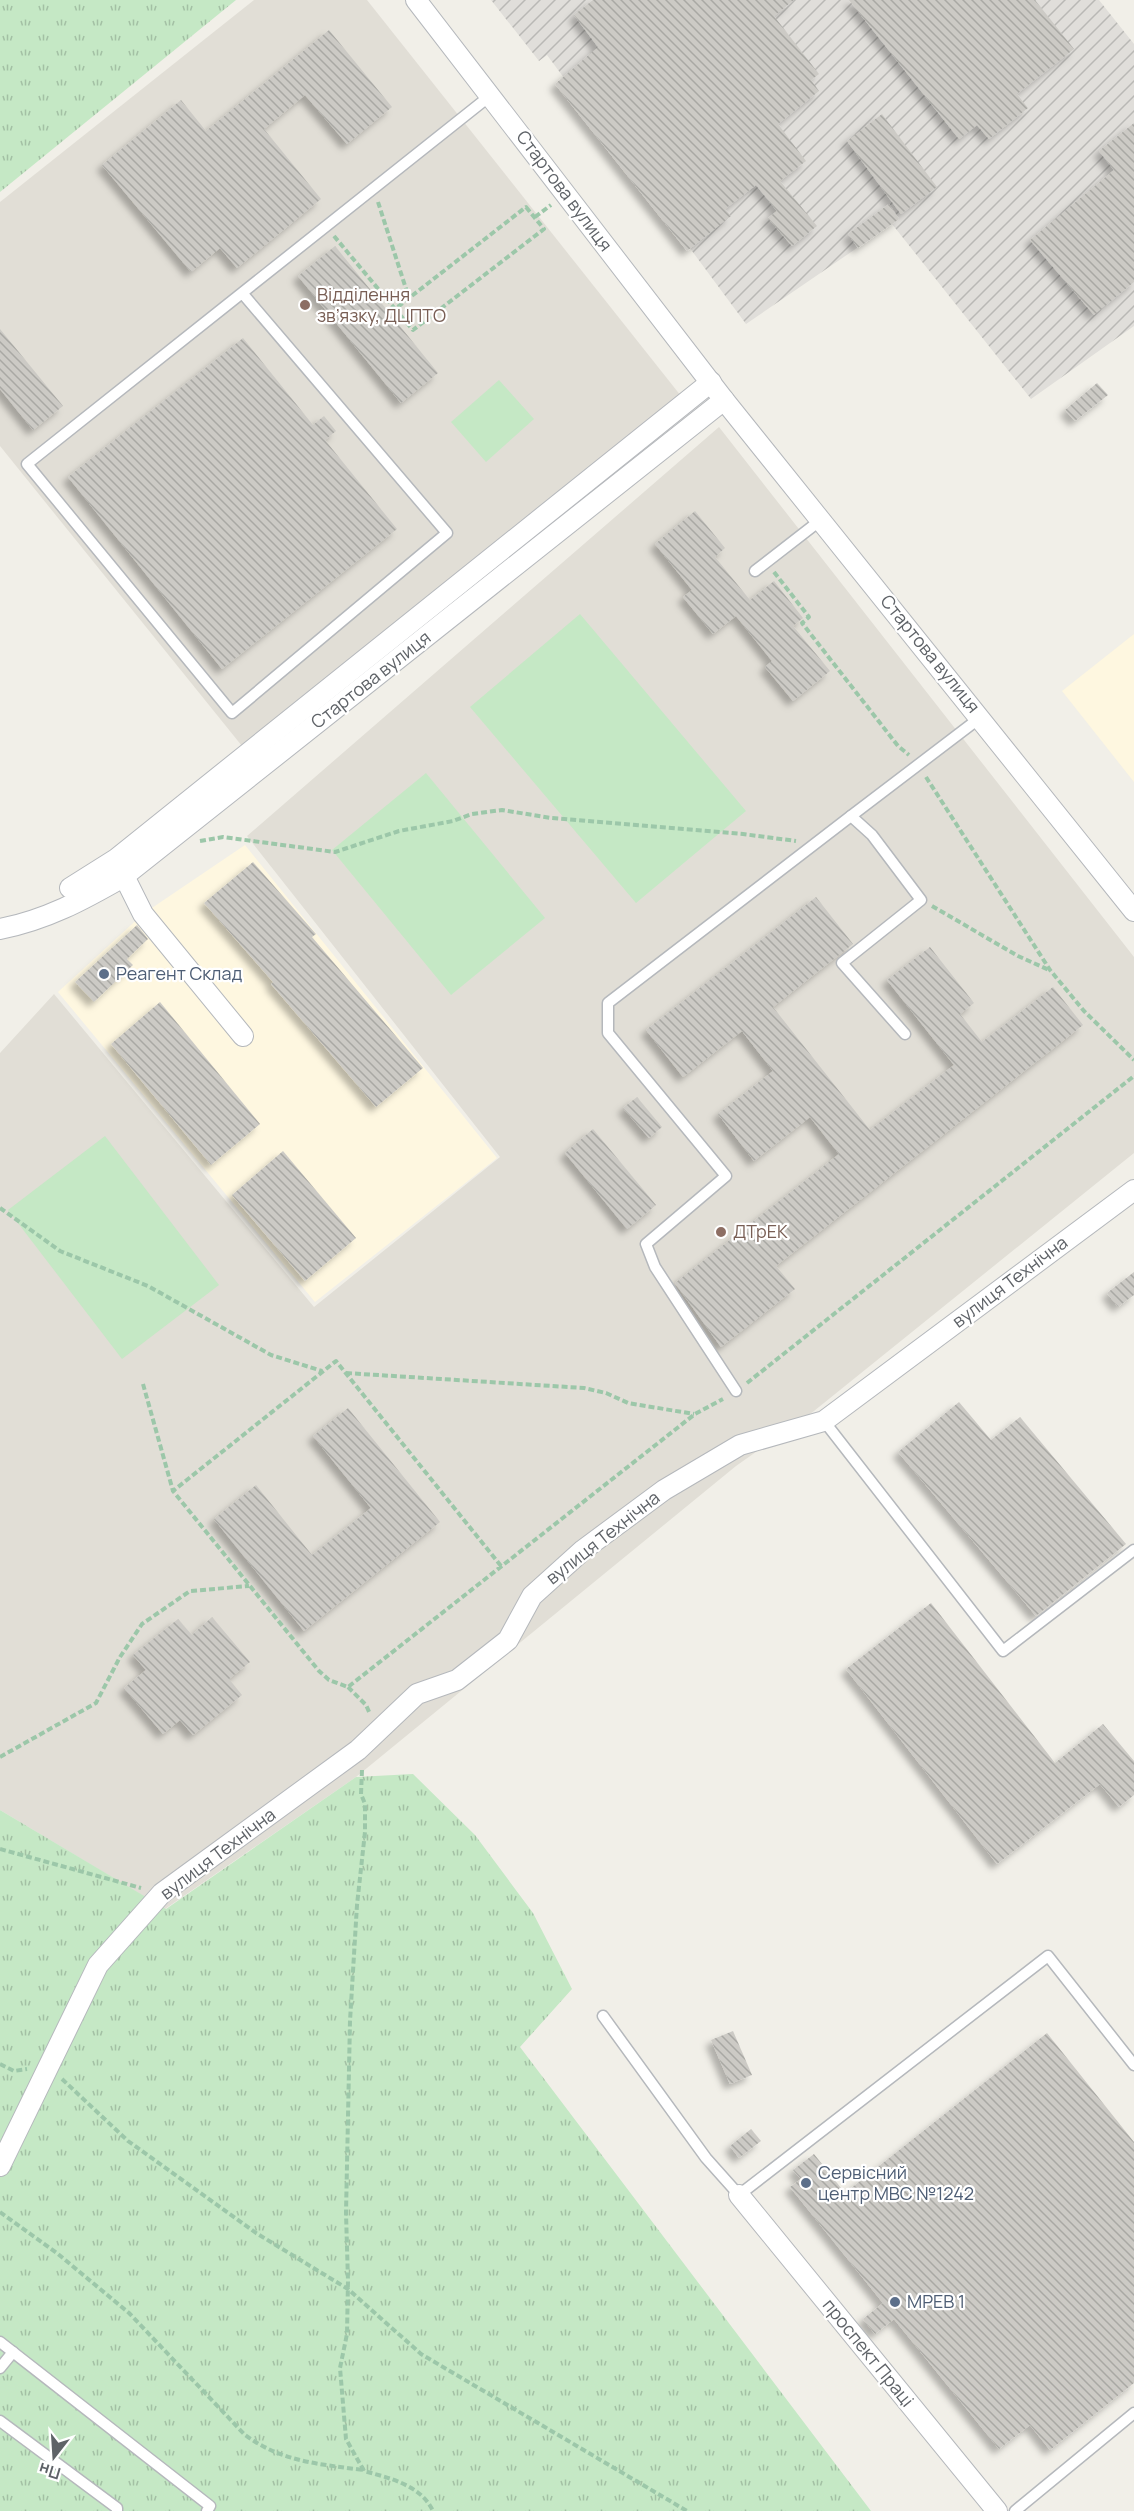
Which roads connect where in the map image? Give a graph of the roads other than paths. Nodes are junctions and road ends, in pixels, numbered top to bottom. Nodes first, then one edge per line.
1 (416, 0) edge
2 (491, 95) junction
3 (243, 294) junction
4 (711, 382) junction
5 (724, 400) junction
6 (822, 519) junction
7 (755, 571) dead end
8 (981, 717) junction
9 (851, 816) junction
10 (120, 868) junction
11 (70, 888) dead end
12 (1134, 911) edge
13 (0, 929) edge
14 (905, 1034) dead end
15 (243, 1036) dead end
16 (1134, 1190) edge
17 (736, 1392) road end
18 (824, 1421) junction
19 (1134, 1550) edge
20 (603, 2016) dead end
21 (1134, 2066) edge
22 (0, 2166) edge
23 (740, 2194) junction
24 (0, 2342) edge
25 (13, 2352) junction
26 (0, 2368) edge
27 (1134, 2413) edge
28 (0, 2421) edge
29 (117, 2511) edge
30 (207, 2511) edge
31 (997, 2511) edge
32 (1015, 2511) edge

1 - 2 street, Стартова вулиця
2 - 3 lane
2 - 4 street, Стартова вулиця
3 - 3 lane
4 - 5 street, Стартова вулиця
4 - 10 street, Стартова вулиця
5 - 6 street, Стартова вулиця
5 - 10 street, Стартова вулиця
6 - 7 lane
6 - 8 street, Стартова вулиця
8 - 9 lane
8 - 12 street, Стартова вулиця
9 - 14 lane
9 - 17 lane
10 - 11 street, Стартова вулиця
10 - 13 street, Стартова вулиця
10 - 15 street
16 - 18 street, вулиця Технічна
18 - 19 lane
18 - 22 street, вулиця Технічна
20 - 23 lane
21 - 23 lane
23 - 31 street, проспект Праці
24 - 25 lane
25 - 26 lane
25 - 30 lane
27 - 32 lane
28 - 29 lane

